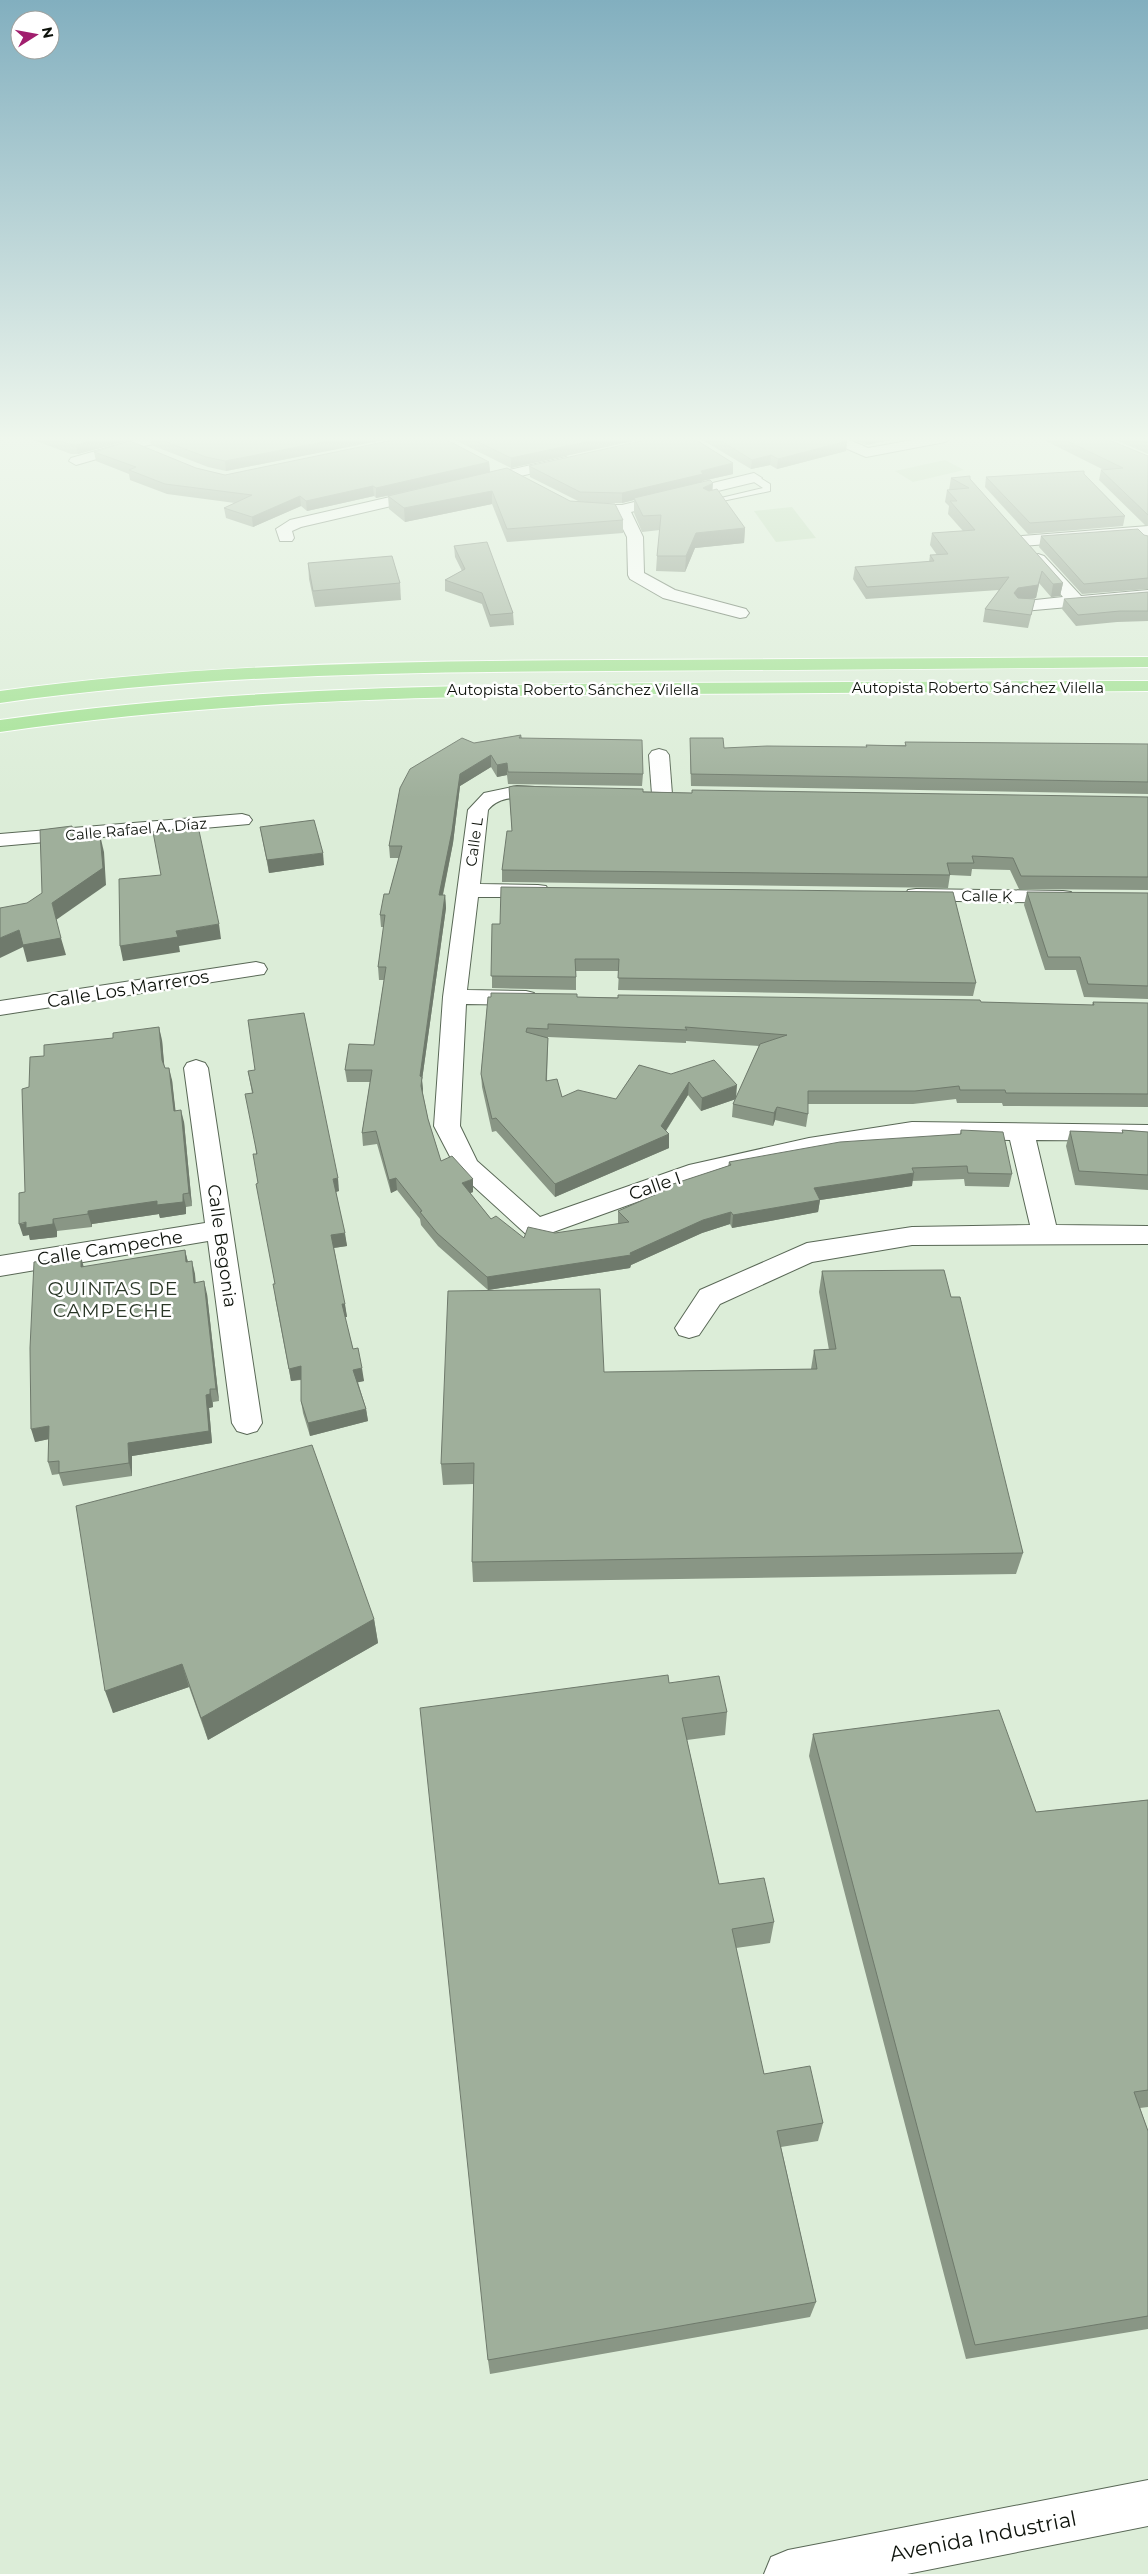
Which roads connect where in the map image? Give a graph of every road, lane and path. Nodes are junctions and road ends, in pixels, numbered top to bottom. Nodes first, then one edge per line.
1 (636, 558) edge
2 (1037, 558) edge
3 (1148, 595) edge
4 (1076, 601) junction
5 (1023, 606) edge
6 (740, 613) dead end
7 (1148, 662) edge
8 (1148, 686) edge
9 (0, 697) edge
10 (0, 726) edge
11 (659, 755) dead end
12 (564, 792) edge
13 (662, 794) edge
14 (242, 820) dead end
15 (0, 840) edge
16 (467, 890) junction
17 (556, 891) edge
18 (891, 895) edge
19 (1079, 897) edge
20 (256, 969) dead end
21 (455, 997) junction
22 (544, 998) edge
23 (0, 1008) edge
24 (196, 1068) dead end
25 (1021, 1131) junction
26 (1148, 1133) edge
27 (220, 1230) junction
28 (1045, 1234) junction
29 (1148, 1235) edge
30 (0, 1266) edge
31 (689, 1328) dead end
32 (247, 1423) dead end
33 (1148, 2503) edge
34 (788, 2574) edge

1 - 6 street
2 - 4 street
3 - 4 street
4 - 5 street
7 - 9 highway, Autopista Roberto Sánchez Vilella
8 - 10 highway, Autopista Roberto Sánchez Vilella
11 - 13 street
12 - 16 street, Calle L
14 - 15 street, Calle Rafael A. Díaz
16 - 17 street
16 - 21 street, Calle I
18 - 19 street, Calle K
20 - 23 street, Calle Los Marreros
21 - 22 street
21 - 25 street, Calle I
24 - 27 street, Calle Begonia
25 - 26 street, Calle I
25 - 28 street
27 - 30 street, Calle Campeche
27 - 32 street, Calle Begonia
28 - 29 street
28 - 31 street
33 - 34 street, Avenida Industrial

